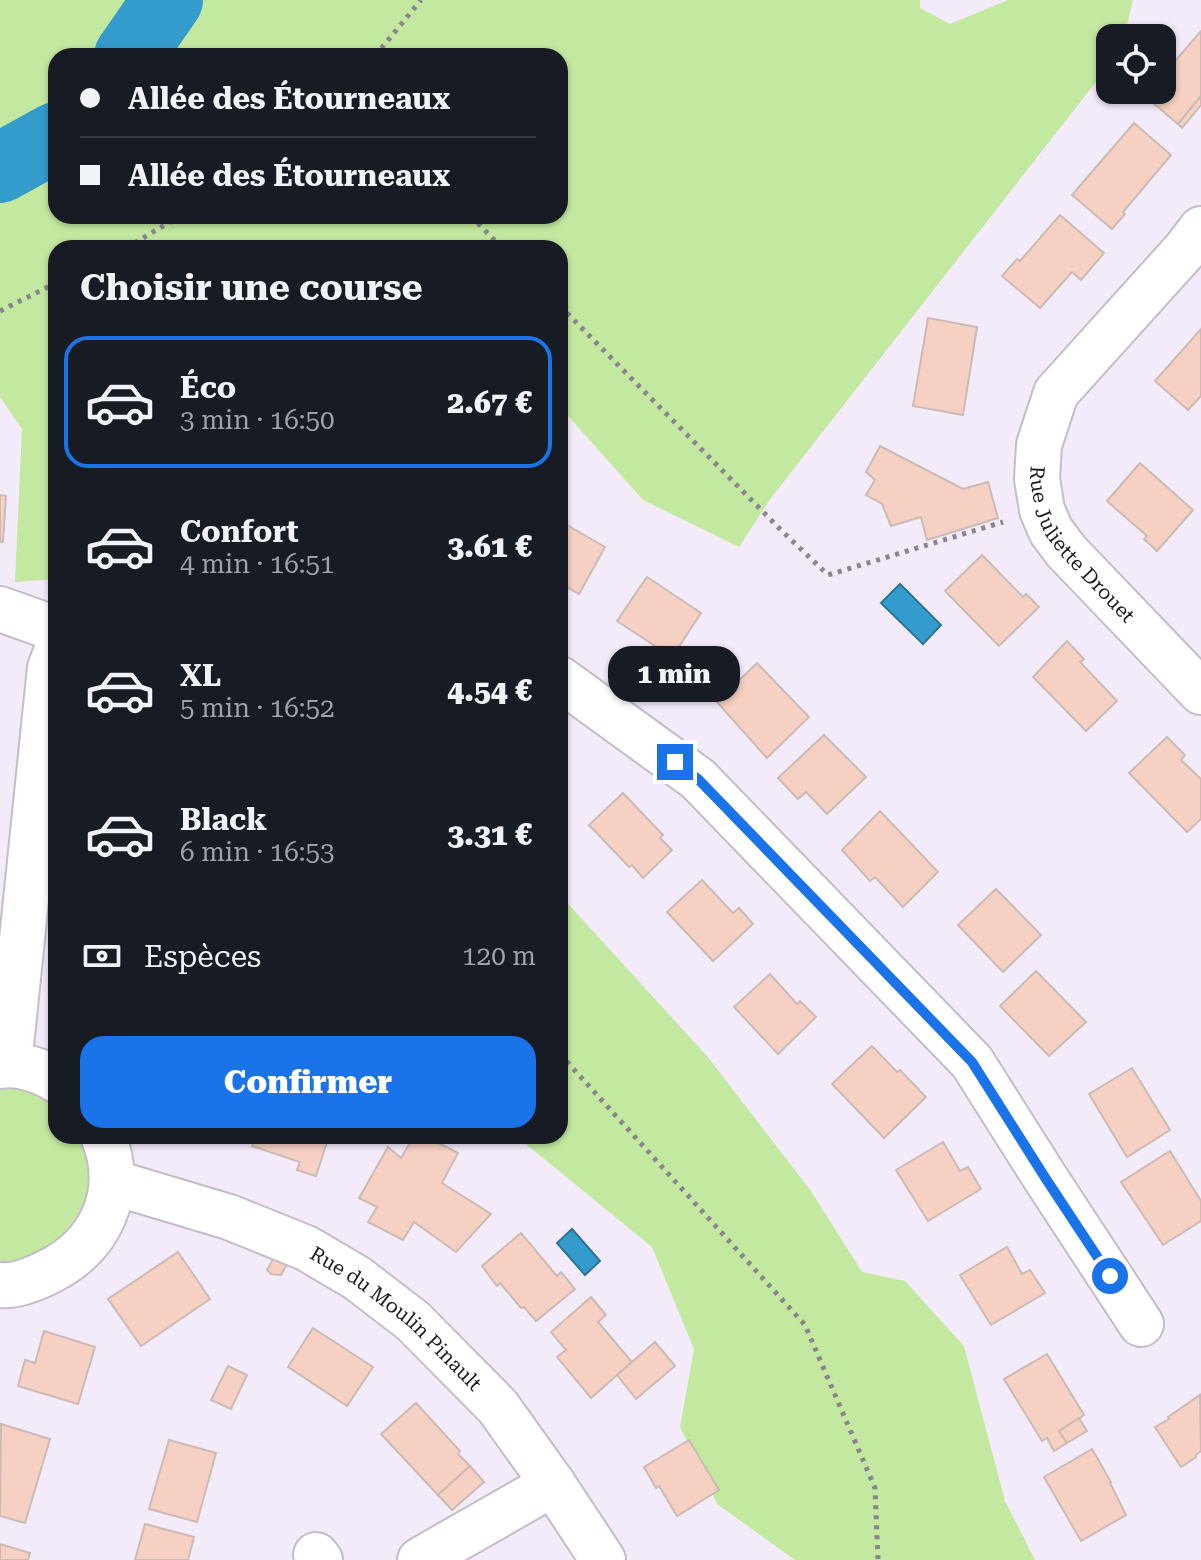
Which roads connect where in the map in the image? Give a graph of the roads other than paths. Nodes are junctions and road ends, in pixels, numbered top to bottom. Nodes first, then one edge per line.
1 (1201, 229) edge
2 (0, 609) edge
3 (48, 626) edge
4 (568, 685) edge
5 (48, 686) edge
6 (1201, 692) edge
7 (5, 1066) edge
8 (48, 1075) edge
9 (106, 1144) edge
10 (112, 1182) junction
11 (0, 1285) edge
12 (1141, 1324) dead end
13 (553, 1484) junction
14 (420, 1560) edge
15 (603, 1560) edge

1 - 6 street, Rue Juliette Drouet
2 - 3 street
4 - 12 street
5 - 7 street
7 - 8 street
9 - 10 street
10 - 11 street
10 - 13 street, Rue du Moulin Pinault
13 - 14 street
13 - 15 street, Rue du Moulin Pinault

